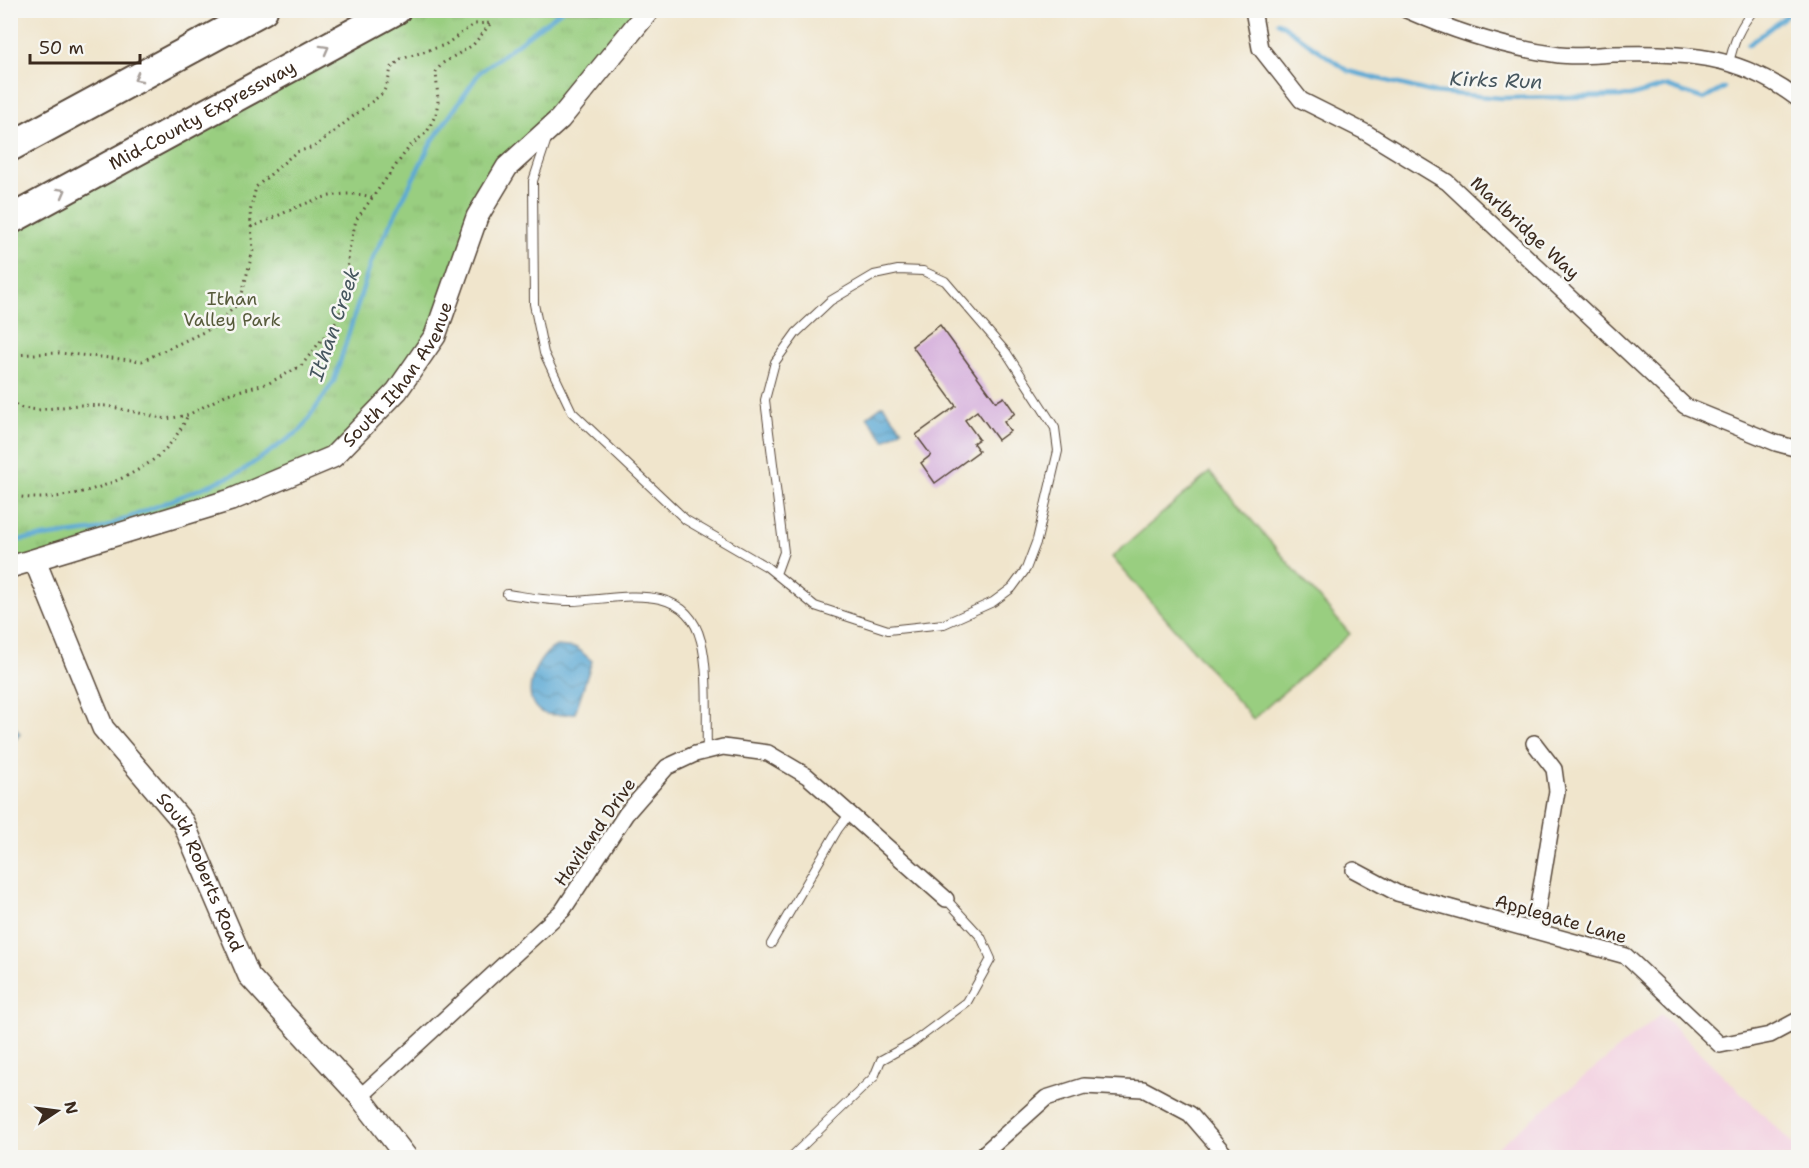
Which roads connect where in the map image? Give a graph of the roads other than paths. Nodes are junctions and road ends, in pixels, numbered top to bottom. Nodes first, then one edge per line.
1 (263, 10) edge
2 (396, 10) edge
3 (649, 10) edge
4 (1252, 10) edge
5 (1406, 10) edge
6 (1754, 10) edge
7 (1729, 63) junction
8 (1798, 99) edge
9 (551, 127) junction
10 (10, 147) edge
11 (10, 220) edge
12 (1798, 449) edge
13 (35, 561) junction
14 (11, 563) edge
15 (776, 574) junction
16 (507, 594) dead end
17 (1534, 743) dead end
18 (707, 751) junction
19 (851, 812) junction
20 (1354, 870) dead end
21 (946, 899) joint
22 (1534, 930) junction
23 (771, 944) dead end
24 (1798, 1020) edge
25 (360, 1097) junction
26 (407, 1158) edge
27 (790, 1158) edge
28 (979, 1158) edge
29 (1228, 1158) edge

1 -> 10 highway
11 -> 2 highway, Mid-County Expressway
3 - 9 street, South Ithan Avenue
4 - 12 street, Marlbridge Way
5 - 7 street
6 - 7 lane
7 - 8 street
9 - 13 street, South Ithan Avenue
9 - 15 lane
13 - 14 street, South Ithan Avenue
13 - 25 street, South Roberts Road
15 - 15 lane
16 - 18 lane
17 - 22 street
18 - 19 street, Haviland Drive
18 - 25 street, Haviland Drive
19 - 21 street, Haviland Drive
19 - 23 lane
20 - 22 street, Applegate Lane
21 - 27 lane
22 - 24 street, Applegate Lane
25 - 26 street, South Roberts Road
28 - 29 street

